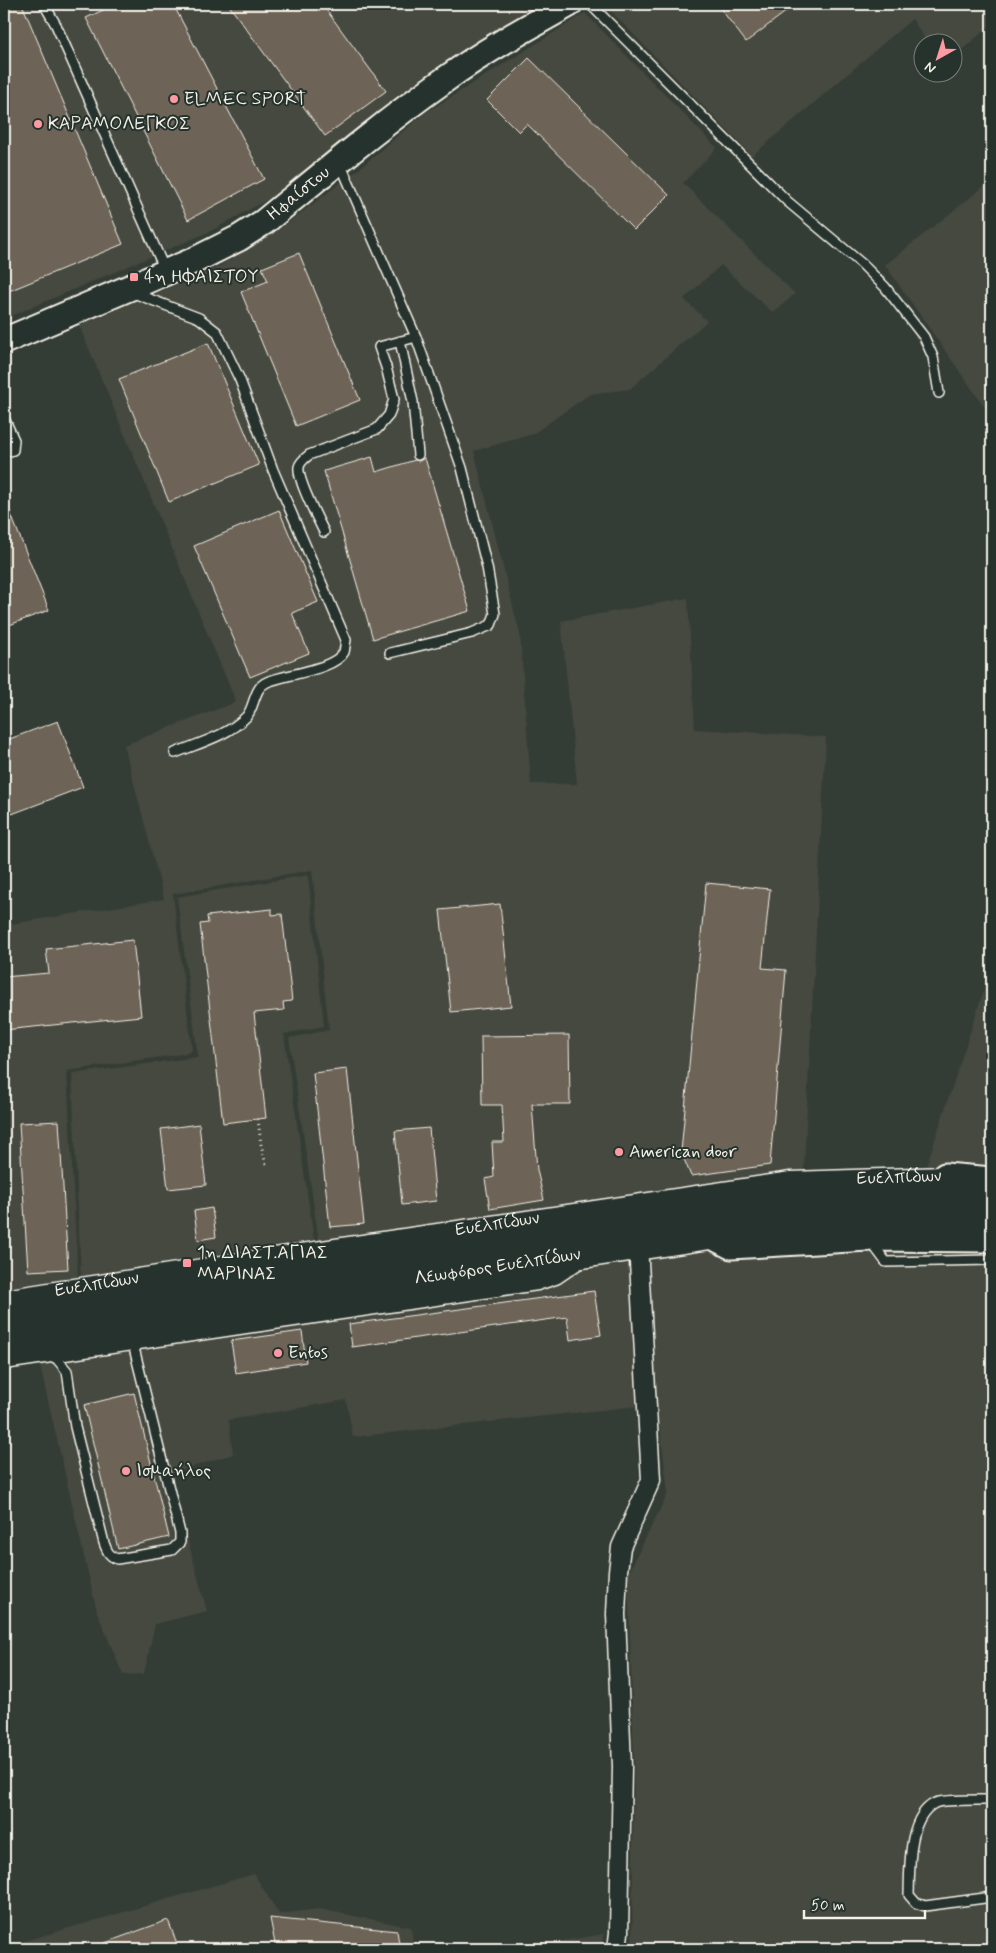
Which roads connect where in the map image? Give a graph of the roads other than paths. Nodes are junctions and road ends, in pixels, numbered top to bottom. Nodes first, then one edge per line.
1 (44, 4) edge
2 (569, 4) edge
3 (590, 4) edge
4 (339, 161) junction
5 (166, 273) junction
6 (126, 291) junction
7 (416, 337) junction
8 (4, 341) edge
9 (400, 341) junction
10 (938, 393) dead end
11 (4, 418) edge
12 (4, 453) edge
13 (418, 455) dead end
14 (324, 532) dead end
15 (390, 653) dead end
16 (175, 753) dead end
17 (992, 1180) edge
18 (946, 1185) junction
19 (992, 1193) edge
20 (992, 1218) edge
21 (923, 1229) junction
22 (579, 1232) junction
23 (710, 1235) junction
24 (868, 1238) junction
25 (992, 1240) edge
26 (638, 1244) junction
27 (992, 1260) edge
28 (249, 1269) junction
29 (4, 1299) edge
30 (4, 1314) edge
31 (4, 1340) edge
32 (132, 1340) junction
33 (50, 1343) junction
34 (4, 1360) edge
35 (992, 1800) edge
36 (992, 1897) edge
37 (617, 1949) edge

1 - 5 lane
2 - 4 street, Ηφαίστου
3 - 10 lane
4 - 5 street, Ηφαίστου
4 - 7 lane
5 - 6 street, Ηφαίστου
6 - 8 street, Ηφαίστου
6 - 16 lane
7 - 9 lane
7 - 15 lane
9 - 13 lane
9 - 14 lane
11 - 12 lane
17 - 18 street, Ευελπίδων
18 - 19 main road, Λεωφόρος Ευελπίδων
18 - 22 main road, Λεωφόρος Ευελπίδων
20 - 21 main road, Λεωφόρος Ευελπίδων
21 - 23 main road, Λεωφόρος Ευελπίδων
21 - 24 street
21 - 25 street
22 - 26 main road, Λεωφόρος Ευελπίδων
22 - 28 main road, Λεωφόρος Ευελπίδων
22 - 32 street
22 - 33 main road, Λεωφόρος Ευελπίδων
23 - 24 street
23 - 26 main road, Λεωφόρος Ευελπίδων
24 - 27 lane
26 - 37 street
28 - 29 street, Ευελπίδων
28 - 30 main road, Λεωφόρος Ευελπίδων
31 - 33 main road, Λεωφόρος Ευελπίδων
32 - 33 street
32 - 33 lane
33 - 34 street
35 - 36 lane

